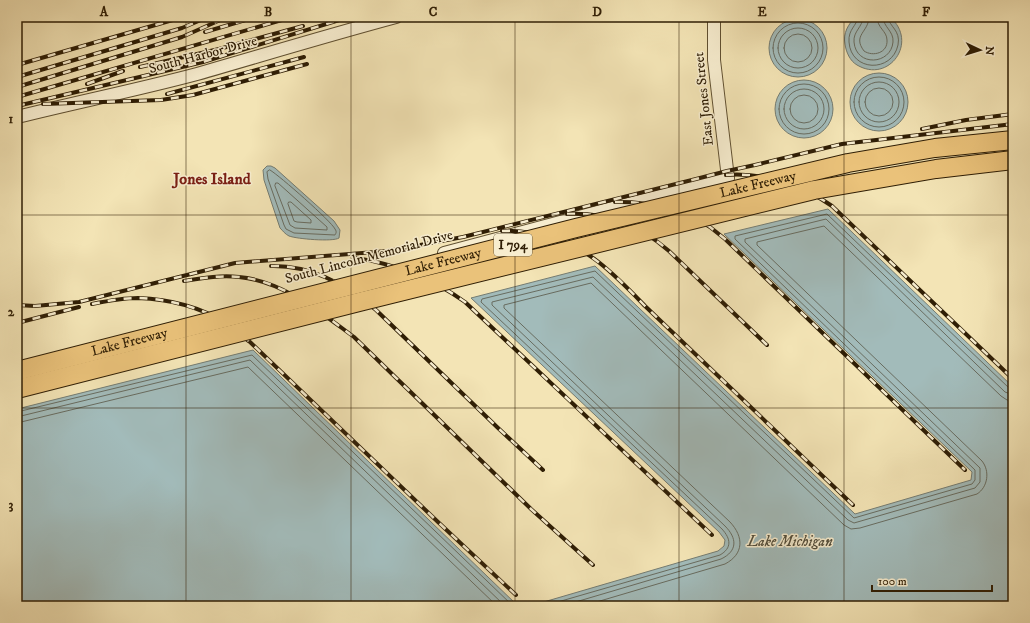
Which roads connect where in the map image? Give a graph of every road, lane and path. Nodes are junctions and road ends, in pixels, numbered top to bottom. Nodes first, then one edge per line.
1 (396, 17) edge
2 (714, 17) edge
3 (17, 117) edge
4 (1013, 140) edge
5 (1013, 160) edge
6 (728, 178) joint
7 (17, 363) edge
8 (17, 372) edge
9 (17, 389) edge

1 - 3 street, South Harbor Drive
2 - 6 street, East Jones Street
4 - 8 highway, Lake Freeway / I 794, bridge
5 - 9 highway, Lake Freeway / I 794, bridge
6 - 7 street, South Lincoln Memorial Drive

